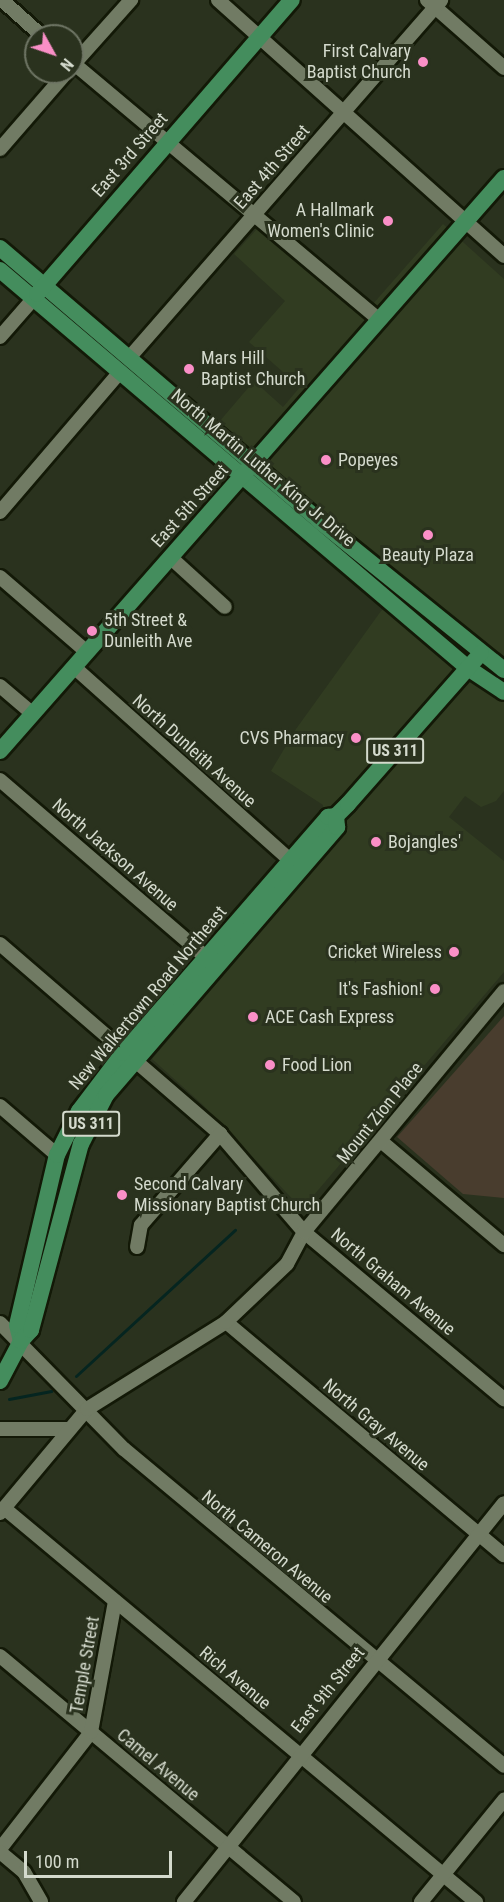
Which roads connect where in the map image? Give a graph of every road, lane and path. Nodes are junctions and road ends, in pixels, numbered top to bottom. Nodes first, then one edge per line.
1 (2, 0) edge
2 (131, 0) edge
3 (218, 0) edge
4 (292, 0) edge
5 (434, 2) edge
6 (29, 24) edge
7 (259, 37) junction
8 (84, 52) edge
9 (504, 68) edge
10 (84, 76) edge
11 (56, 84) edge
12 (343, 112) junction
13 (167, 142) junction
14 (0, 149) edge
15 (504, 178) edge
16 (255, 215) junction
17 (467, 221) junction
18 (0, 248) edge
19 (504, 256) edge
20 (0, 270) edge
21 (38, 291) junction
22 (379, 321) junction
23 (0, 337) edge
24 (125, 365) junction
25 (248, 470) junction
26 (0, 512) edge
27 (170, 557) junction
28 (0, 577) edge
29 (225, 607) dead end
30 (87, 652) junction
31 (481, 653) junction
32 (74, 667) junction
33 (468, 668) junction
34 (504, 670) edge
35 (0, 686) edge
36 (504, 692) edge
37 (33, 714) junction
38 (0, 752) edge
39 (0, 780) edge
40 (336, 816) junction
41 (290, 860) junction
42 (0, 944) edge
43 (206, 957) junction
44 (504, 991) edge
45 (128, 1057) junction
46 (0, 1106) edge
47 (220, 1134) junction
48 (382, 1142) junction
49 (57, 1155) junction
50 (304, 1232) junction
51 (58, 1237) junction
52 (504, 1245) edge
53 (137, 1247) dead end
54 (226, 1322) junction
55 (0, 1323) edge
56 (21, 1341) junction
57 (0, 1381) edge
58 (504, 1399) edge
59 (87, 1409) junction
60 (0, 1429) edge
61 (67, 1429) junction
62 (504, 1503) edge
63 (2, 1510) edge
64 (479, 1534) junction
65 (504, 1556) edge
66 (115, 1601) junction
67 (0, 1656) edge
68 (375, 1661) junction
69 (91, 1732) junction
70 (299, 1755) junction
71 (504, 1766) edge
72 (504, 1800) edge
73 (228, 1847) junction
74 (0, 1851) edge
75 (443, 1875) junction
76 (40, 1902) edge
77 (184, 1902) edge
78 (294, 1902) edge
79 (421, 1902) edge
80 (476, 1902) edge

1 - 6 street
2 - 8 street
3 - 7 street
4 - 7 main road, East 3rd Street
5 - 9 street
5 - 12 street, East 4th Street
7 - 12 street
7 - 13 main road, East 3rd Street
10 - 13 street
11 - 14 street
12 - 16 street, East 4th Street
12 - 17 street
13 - 16 street
13 - 21 main road, East 3rd Street
15 - 17 main road, East 5th Street
16 - 22 street
16 - 24 street, East 4th Street
17 - 19 street
17 - 22 main road, East 5th Street
18 - 21 main road, North Martin Luther King Jr Drive
20 - 21 main road, North Martin Luther King Jr Drive
21 - 23 street, East 3rd Street
21 - 24 main road, North Martin Luther King Jr Drive
22 - 25 main road, East 5th Street
24 - 25 main road, North Martin Luther King Jr Drive
24 - 26 street, East 4th Street
25 - 27 main road, East 5th Street
25 - 31 main road, North Martin Luther King Jr Drive
25 - 33 main road, North Martin Luther King Jr Drive
27 - 29 street
27 - 30 main road, East 5th Street
28 - 30 street
30 - 32 main road, East 5th Street
31 - 33 main road, New Walkertown Road Northeast / US 311
31 - 34 main road, North Martin Luther King Jr Drive
32 - 37 main road, East 5th Street
32 - 41 street, North Dunleith Avenue
33 - 36 main road, North Martin Luther King Jr Drive
33 - 40 main road, New Walkertown Road Northeast / US 311
35 - 37 street
37 - 38 main road, East 5th Street
39 - 43 street, North Jackson Avenue
40 - 41 main road, New Walkertown Road Northeast / US 311
40 - 45 main road, New Walkertown Road Northeast / US 311
41 - 43 main road, New Walkertown Road Northeast / US 311
42 - 45 street, North Graham Avenue
43 - 45 main road, New Walkertown Road Northeast / US 311
44 - 48 street, Mount Zion Place
45 - 47 street, North Graham Avenue
45 - 49 main road, New Walkertown Road Northeast / US 311
45 - 51 main road, New Walkertown Road Northeast / US 311
46 - 49 street
47 - 50 street, North Graham Avenue
47 - 53 street
48 - 50 street, Mount Zion Place
48 - 52 street
49 - 51 main road
49 - 56 main road, New Walkertown Road Northeast / US 311
50 - 54 street, Mount Zion Place
50 - 58 street, North Graham Avenue
51 - 56 main road, New Walkertown Road Northeast / US 311
54 - 59 street, Mount Zion Place
54 - 64 street, North Gray Avenue
55 - 56 street, North Cameron Avenue
56 - 57 main road, New Walkertown Road Northeast / US 311
56 - 59 street, North Cameron Avenue
59 - 61 street, Mount Zion Place
59 - 68 street, North Cameron Avenue
60 - 61 street
61 - 63 street, Mount Zion Place
62 - 64 street, East 9th Street
63 - 66 street, Rich Avenue
64 - 65 street, North Gray Avenue
64 - 68 street, East 9th Street
66 - 69 street, Temple Street
66 - 70 street, Rich Avenue
67 - 69 street, Camel Avenue
68 - 70 street, East 9th Street
68 - 71 street, North Cameron Avenue
69 - 73 street, Camel Avenue
69 - 74 street, Temple Street
70 - 73 street, East 9th Street
70 - 75 street, Rich Avenue
72 - 75 street
73 - 77 street, East 9th Street
73 - 78 street, Camel Avenue
74 - 76 street
75 - 79 street
75 - 80 street, Rich Avenue

